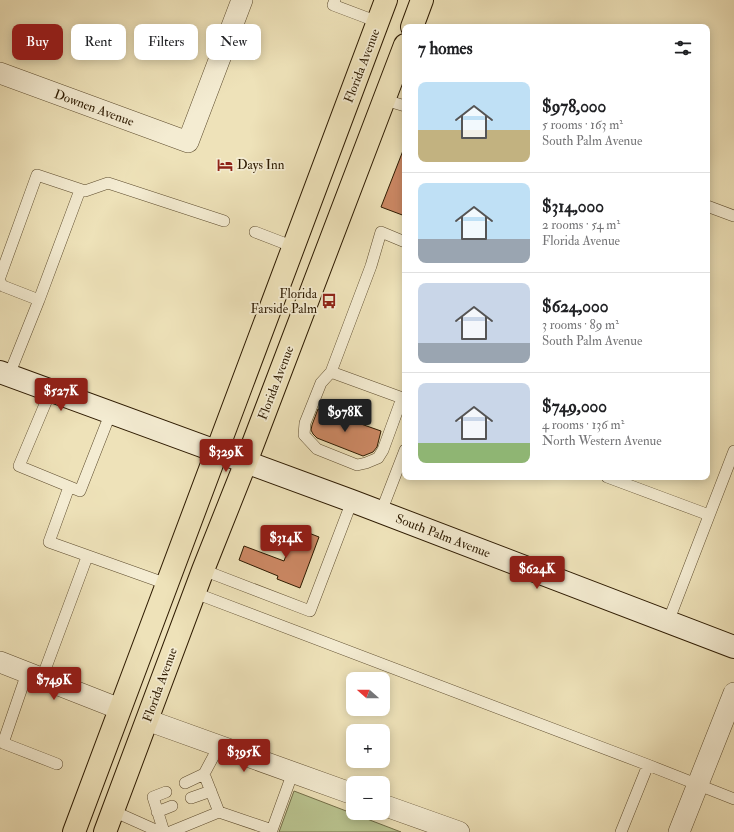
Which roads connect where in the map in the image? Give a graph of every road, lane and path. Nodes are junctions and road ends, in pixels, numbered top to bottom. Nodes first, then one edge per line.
1 (242, 0) edge
2 (334, 0) edge
3 (386, 0) edge
4 (422, 0) edge
5 (378, 22) junction
6 (413, 24) edge
7 (402, 60) edge
8 (0, 73) edge
9 (385, 100) junction
10 (402, 105) edge
11 (80, 190) junction
12 (710, 207) edge
13 (734, 216) edge
14 (224, 221) dead end
15 (256, 232) dead end
16 (402, 241) edge
17 (294, 247) junction
18 (0, 276) edge
19 (0, 282) edge
20 (39, 300) junction
21 (330, 372) junction
22 (5, 374) edge
23 (51, 390) junction
24 (402, 398) edge
25 (402, 401) edge
26 (111, 412) junction
27 (734, 451) edge
28 (218, 452) junction
29 (402, 458) edge
30 (246, 462) junction
31 (615, 480) edge
32 (69, 487) junction
33 (352, 501) junction
34 (381, 512) junction
35 (709, 515) junction
36 (87, 557) junction
37 (203, 570) junction
38 (167, 584) junction
39 (194, 593) junction
40 (668, 622) junction
41 (734, 647) edge
42 (0, 662) edge
43 (35, 676) junction
44 (734, 693) edge
45 (120, 709) junction
46 (147, 720) junction
47 (219, 746) junction
48 (56, 764) dead end
49 (648, 765) junction
50 (293, 772) junction
51 (204, 774) junction
52 (185, 783) dead end
53 (698, 784) junction
54 (211, 791) junction
55 (346, 791) edge
56 (166, 792) dead end
57 (192, 798) dead end
58 (734, 799) edge
59 (172, 806) dead end
60 (390, 807) edge
61 (113, 810) junction
62 (157, 812) junction
63 (220, 812) junction
64 (74, 832) edge
65 (105, 832) edge
66 (160, 832) edge
67 (164, 832) edge
68 (170, 832) edge
69 (459, 832) edge
70 (621, 832) edge
71 (679, 832) edge

1 - 8 street, Downen Avenue
2 - 5 lane
3 - 5 main road, Florida Avenue
4 - 6 main road
5 - 17 main road, Florida Avenue
7 - 9 main road, Florida Avenue
9 - 10 lane
9 - 30 main road, Florida Avenue
11 - 14 lane
11 - 18 lane
11 - 20 lane
12 - 13 lane
15 - 17 lane
16 - 21 lane
17 - 28 main road
19 - 20 lane
20 - 22 lane
21 - 24 lane
21 - 25 lane
22 - 23 street, South Palm Avenue
23 - 26 street, South Palm Avenue
23 - 32 lane
26 - 28 street, South Palm Avenue
26 - 32 lane
27 - 35 lane
28 - 30 street, South Palm Avenue
28 - 38 main road
29 - 34 lane
30 - 33 street, South Palm Avenue
30 - 37 main road, Florida Avenue
31 - 35 lane
32 - 36 lane
33 - 34 street, South Palm Avenue
33 - 37 lane
34 - 40 street, South Palm Avenue
35 - 40 lane
36 - 38 lane
36 - 43 lane
37 - 39 main road, Florida Avenue
38 - 45 main road
39 - 46 main road, Florida Avenue
39 - 49 lane
40 - 41 street, South Palm Avenue
42 - 43 street
43 - 45 street
43 - 48 lane
44 - 53 street
45 - 64 main road
46 - 47 street
46 - 61 main road, Florida Avenue
47 - 50 street
47 - 51 lane
49 - 53 lane
49 - 70 lane
50 - 55 street
50 - 63 lane
51 - 52 lane
51 - 54 lane
53 - 58 lane
53 - 71 street
54 - 57 lane
54 - 63 lane
56 - 62 lane
59 - 62 lane
60 - 69 street
61 - 65 main road, Florida Avenue
61 - 66 lane
62 - 67 lane
63 - 68 lane

